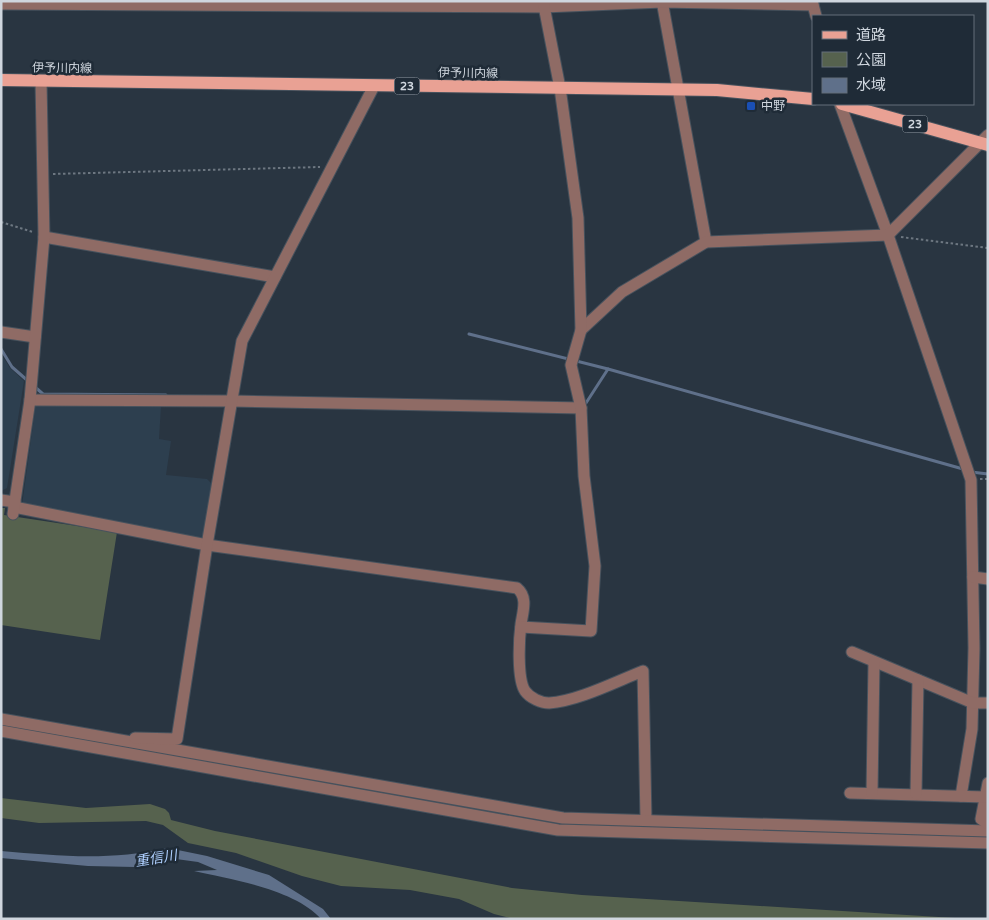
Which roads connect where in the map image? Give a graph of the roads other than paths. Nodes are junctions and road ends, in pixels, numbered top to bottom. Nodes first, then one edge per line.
1 (662, 2) edge
2 (813, 3) edge
3 (1, 4) edge
4 (544, 4) edge
5 (1, 80) edge
6 (41, 81) junction
7 (374, 86) junction
8 (560, 88) junction
9 (677, 90) junction
10 (812, 99) edge
11 (841, 105) edge
12 (845, 105) edge
13 (985, 141) edge
14 (888, 235) junction
15 (44, 237) junction
16 (706, 242) junction
17 (275, 277) junction
18 (581, 330) junction
19 (1, 332) edge
20 (35, 337) junction
21 (30, 400) junction
22 (232, 401) junction
23 (581, 408) junction
24 (1, 500) edge
25 (14, 508) junction
26 (207, 545) junction
27 (973, 577) junction
28 (988, 579) edge
29 (521, 627) junction
30 (852, 652) dead end
31 (874, 662) junction
32 (918, 680) junction
33 (973, 703) junction
34 (988, 703) edge
35 (1, 719) edge
36 (1, 730) edge
37 (51, 739) junction
38 (110, 739) junction
39 (988, 784) edge
40 (850, 793) dead end
41 (872, 793) junction
42 (916, 794) junction
43 (961, 796) junction
44 (985, 796) junction
45 (646, 820) junction
46 (988, 824) edge
47 (988, 830) edge
48 (988, 843) edge

1 - 2 street
1 - 4 street
1 - 9 street
3 - 4 street
4 - 8 street
5 - 6 main road, 伊予川内線 / 23
6 - 7 main road, 伊予川内線 / 23
6 - 15 street
7 - 8 main road, 伊予川内線 / 23
7 - 17 street
8 - 9 main road, 伊予川内線 / 23
8 - 18 street
9 - 10 main road, 伊予川内線 / 23
9 - 16 street
11 - 14 street
12 - 13 main road, 23
13 - 14 street
14 - 16 street
14 - 27 street
15 - 17 street
15 - 20 street
16 - 18 street
17 - 22 street
18 - 23 street
19 - 20 street
20 - 21 street
21 - 22 street
21 - 25 street
22 - 23 street
22 - 26 street
23 - 29 street
24 - 25 street
25 - 26 street
26 - 29 street
26 - 38 street
27 - 28 street
27 - 33 street
29 - 45 street
30 - 31 street
31 - 32 street
31 - 41 street
32 - 33 street
32 - 42 street
33 - 34 street
33 - 43 street
35 - 38 street
36 - 37 street
37 - 38 street
37 - 48 street
38 - 45 street
39 - 44 street
40 - 41 street
41 - 42 street
42 - 43 street
43 - 44 street
44 - 46 street
45 - 47 street

